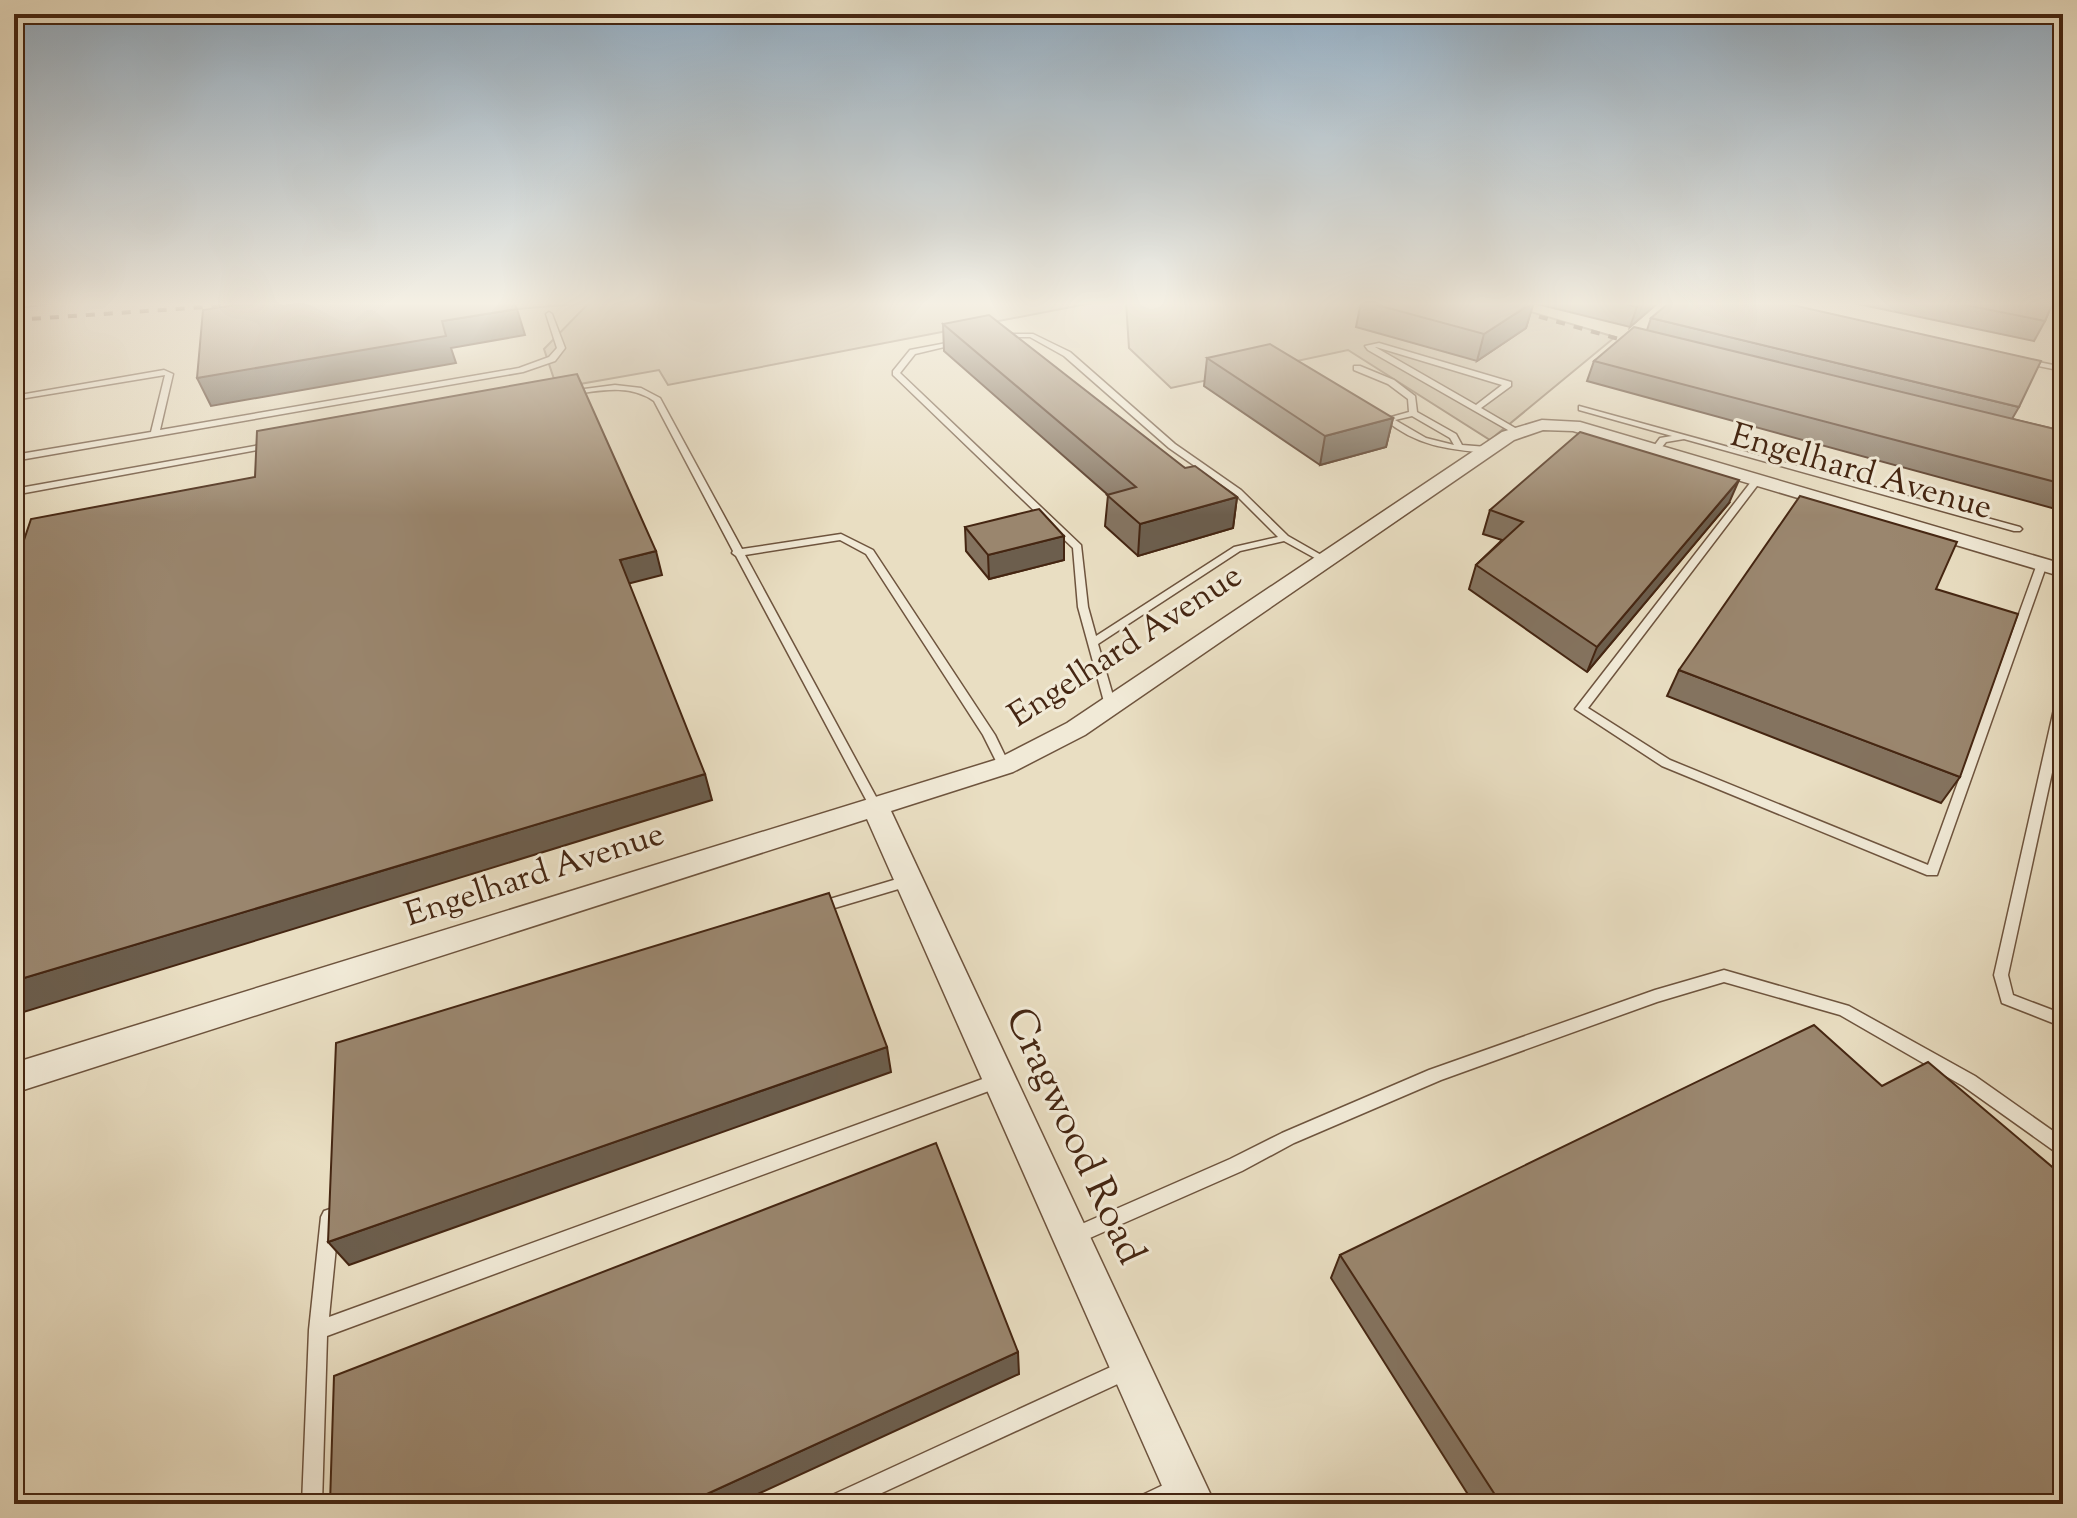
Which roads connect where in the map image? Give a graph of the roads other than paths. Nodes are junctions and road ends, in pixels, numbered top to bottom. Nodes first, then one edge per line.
1 (159, 373) edge
2 (166, 373) edge
3 (504, 373) edge
4 (896, 373) edge
5 (1089, 373) edge
6 (1369, 373) edge
7 (1414, 373) edge
8 (1467, 373) edge
9 (560, 394) edge
10 (14, 398) edge
11 (1476, 408) junction
12 (1582, 408) dead end
13 (1413, 413) junction
14 (1518, 432) junction
15 (155, 434) junction
16 (1679, 436) junction
17 (285, 443) edge
18 (1459, 447) junction
19 (1487, 450) junction
20 (1655, 450) junction
21 (14, 458) edge
22 (1757, 480) junction
23 (14, 492) edge
24 (2017, 529) dead end
25 (1285, 538) junction
26 (737, 553) junction
27 (1325, 560) junction
28 (2057, 565) edge
29 (1093, 643) junction
30 (2063, 696) edge
31 (1110, 706) junction
32 (1004, 766) junction
33 (875, 806) junction
34 (907, 881) junction
35 (800, 914) edge
36 (2063, 1021) edge
37 (14, 1078) edge
38 (999, 1080) junction
39 (2063, 1148) edge
40 (332, 1192) edge
41 (1071, 1238) junction
42 (318, 1330) junction
43 (1131, 1368) junction
44 (1189, 1494) edge
45 (312, 1504) edge
46 (835, 1504) edge
47 (1145, 1504) edge

1 - 10 lane
2 - 15 lane
3 - 15 lane
4 - 29 lane
5 - 25 lane
6 - 13 lane
7 - 11 lane
8 - 11 lane
9 - 26 lane
11 - 14 lane
12 - 16 lane
13 - 18 lane
13 - 18 lane
14 - 19 street, Engelhard Avenue
14 - 20 street, Engelhard Avenue
15 - 21 lane
16 - 20 lane
16 - 24 lane
17 - 23 lane
18 - 19 lane
19 - 27 street, Engelhard Avenue
20 - 22 street, Engelhard Avenue
22 - 28 street, Engelhard Avenue
22 - 28 lane
25 - 27 lane
25 - 29 lane
26 - 32 lane
26 - 33 lane
27 - 31 street, Engelhard Avenue
29 - 31 lane
30 - 36 lane
31 - 32 street, Engelhard Avenue
32 - 33 street, Engelhard Avenue
33 - 34 street, Cragwood Road
33 - 37 street, Engelhard Avenue
34 - 35 lane
34 - 38 street, Cragwood Road
38 - 41 street, Cragwood Road
38 - 42 lane
39 - 41 lane
40 - 42 lane
41 - 43 street, Cragwood Road
42 - 45 lane
43 - 44 street, Cragwood Road
43 - 46 lane
44 - 47 lane

